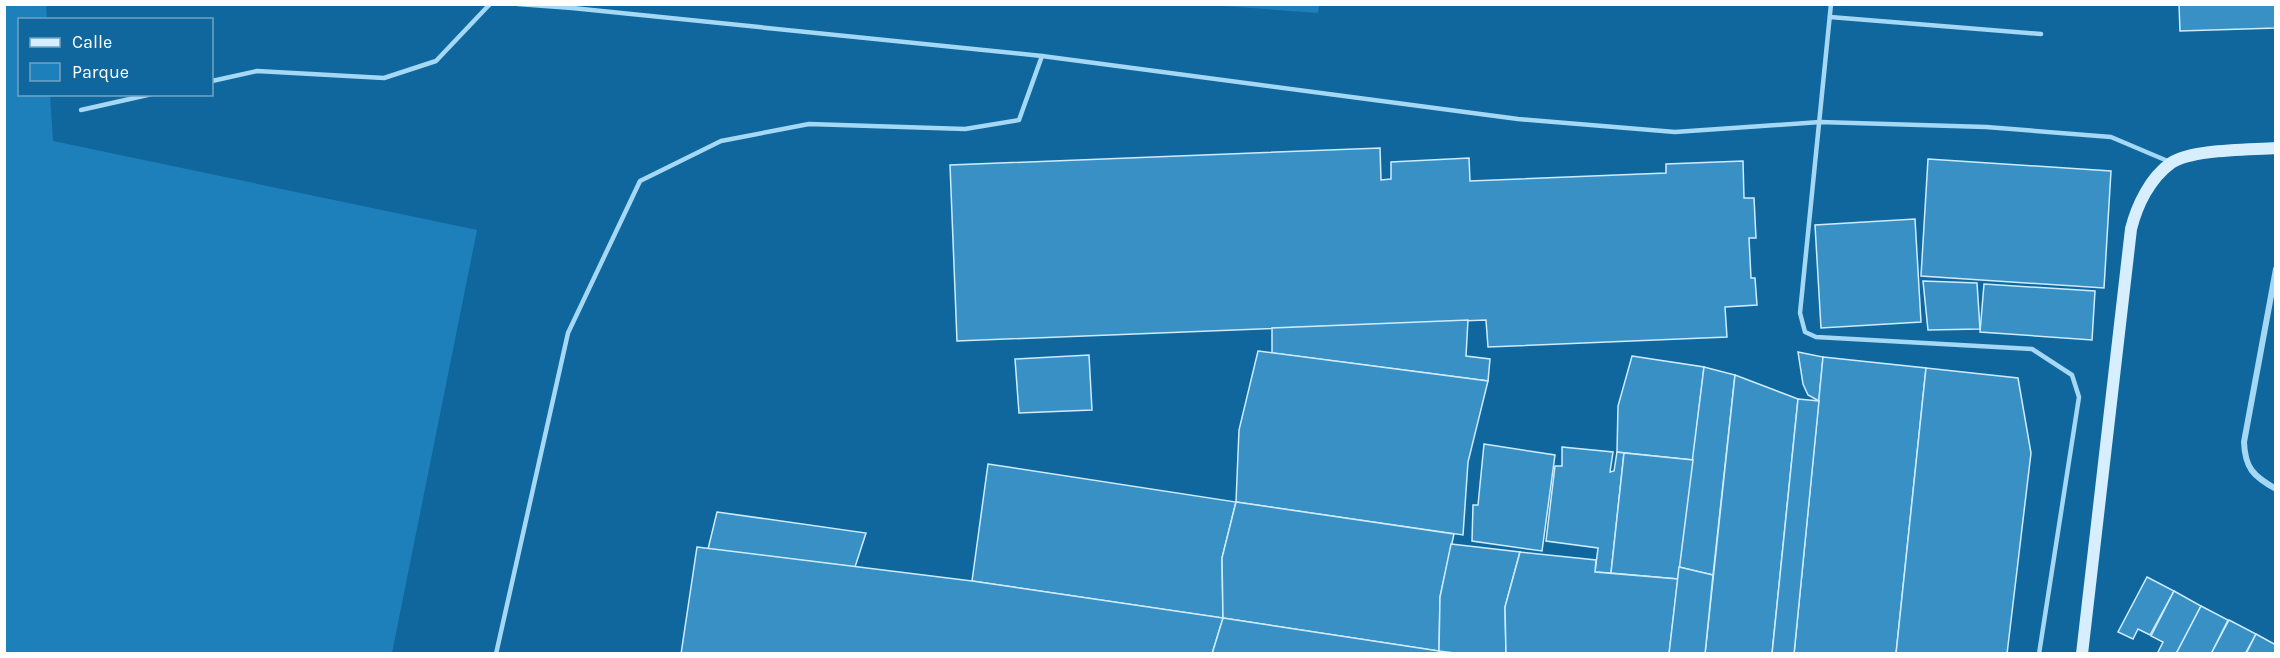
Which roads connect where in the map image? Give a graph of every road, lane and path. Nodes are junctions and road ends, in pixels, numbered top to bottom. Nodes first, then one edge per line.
1 (490, 4) edge
2 (518, 4) edge
3 (1831, 4) edge
4 (1830, 16) junction
5 (2041, 34) dead end
6 (1042, 56) junction
7 (213, 81) edge
8 (143, 96) edge
9 (81, 110) dead end
10 (1820, 122) junction
11 (2276, 148) edge
12 (2172, 163) junction
13 (2276, 268) edge
14 (2276, 489) edge
15 (495, 654) edge
16 (2039, 654) edge
17 (2082, 654) edge

1 - 7 lane
2 - 6 lane
3 - 4 lane
4 - 5 lane
4 - 10 lane
6 - 10 lane
6 - 15 lane
8 - 9 lane
10 - 12 lane
10 - 16 lane
11 - 12 main road
12 - 17 main road
13 - 14 street

